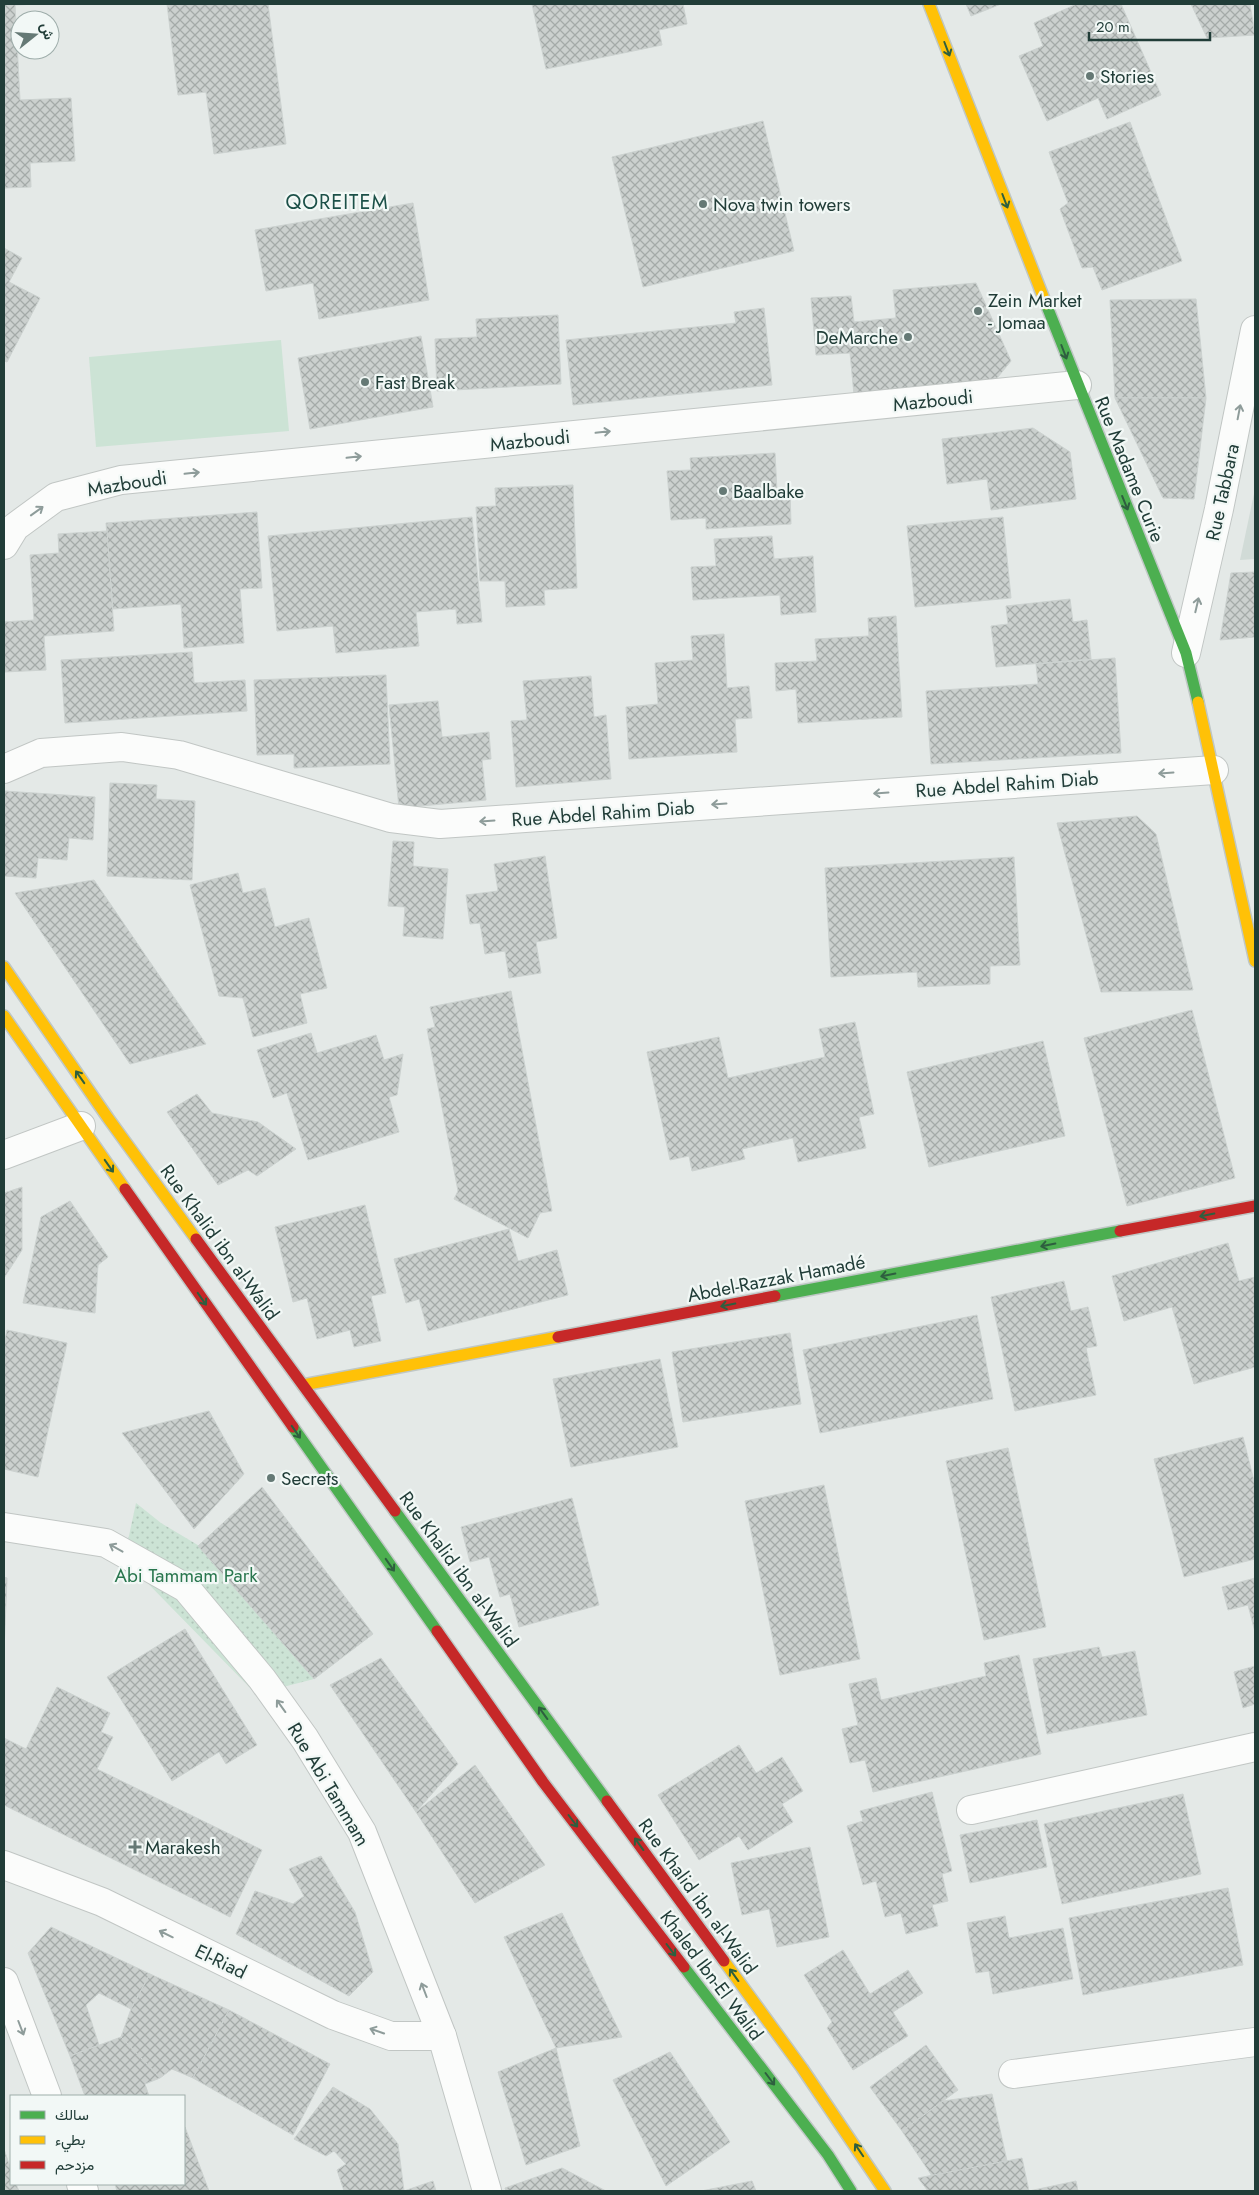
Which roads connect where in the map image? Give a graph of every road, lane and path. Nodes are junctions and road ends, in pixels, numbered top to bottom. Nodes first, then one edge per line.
1 (929, 4) edge
2 (1255, 330) edge
3 (1077, 385) junction
4 (4, 545) edge
5 (1186, 653) junction
6 (4, 769) edge
7 (1214, 770) junction
8 (1251, 918) edge
9 (1255, 961) edge
10 (4, 967) edge
11 (4, 1016) edge
12 (81, 1126) junction
13 (4, 1155) edge
14 (1255, 1206) edge
15 (303, 1385) junction
16 (4, 1527) edge
17 (1255, 1748) edge
18 (971, 1810) dead end
19 (4, 1865) edge
20 (4, 1982) edge
21 (442, 2036) junction
22 (1255, 2042) edge
23 (1013, 2074) dead end
24 (47, 2095) edge
25 (487, 2191) edge
26 (851, 2191) edge
27 (885, 2191) edge

1 -> 3 main road, Rue Madame Curie
5 -> 2 street, Rue Tabbara
4 -> 3 street, Mazboudi
3 -> 5 main road, Rue Madame Curie
5 - 7 main road, Rue Madame Curie
7 -> 6 street, Rue Abdel Rahim Diab
7 - 8 main road, Rue Madame Curie
8 - 9 main road, Rue Madame Curie
15 -> 10 main road, Rue Khalid ibn al-Walid
11 - 12 main road
12 - 13 street
12 -> 26 main road, Khaled Ibn-El Walid
14 -> 15 main road, Abdel-Razzak Hamadé
27 -> 15 main road, Rue Khalid ibn al-Walid
21 -> 16 street, Rue Abi Tammam
17 - 18 street
21 -> 19 street, El-Riad
20 -> 24 street
21 - 25 street, Rue Abi Tammam
22 - 23 street

